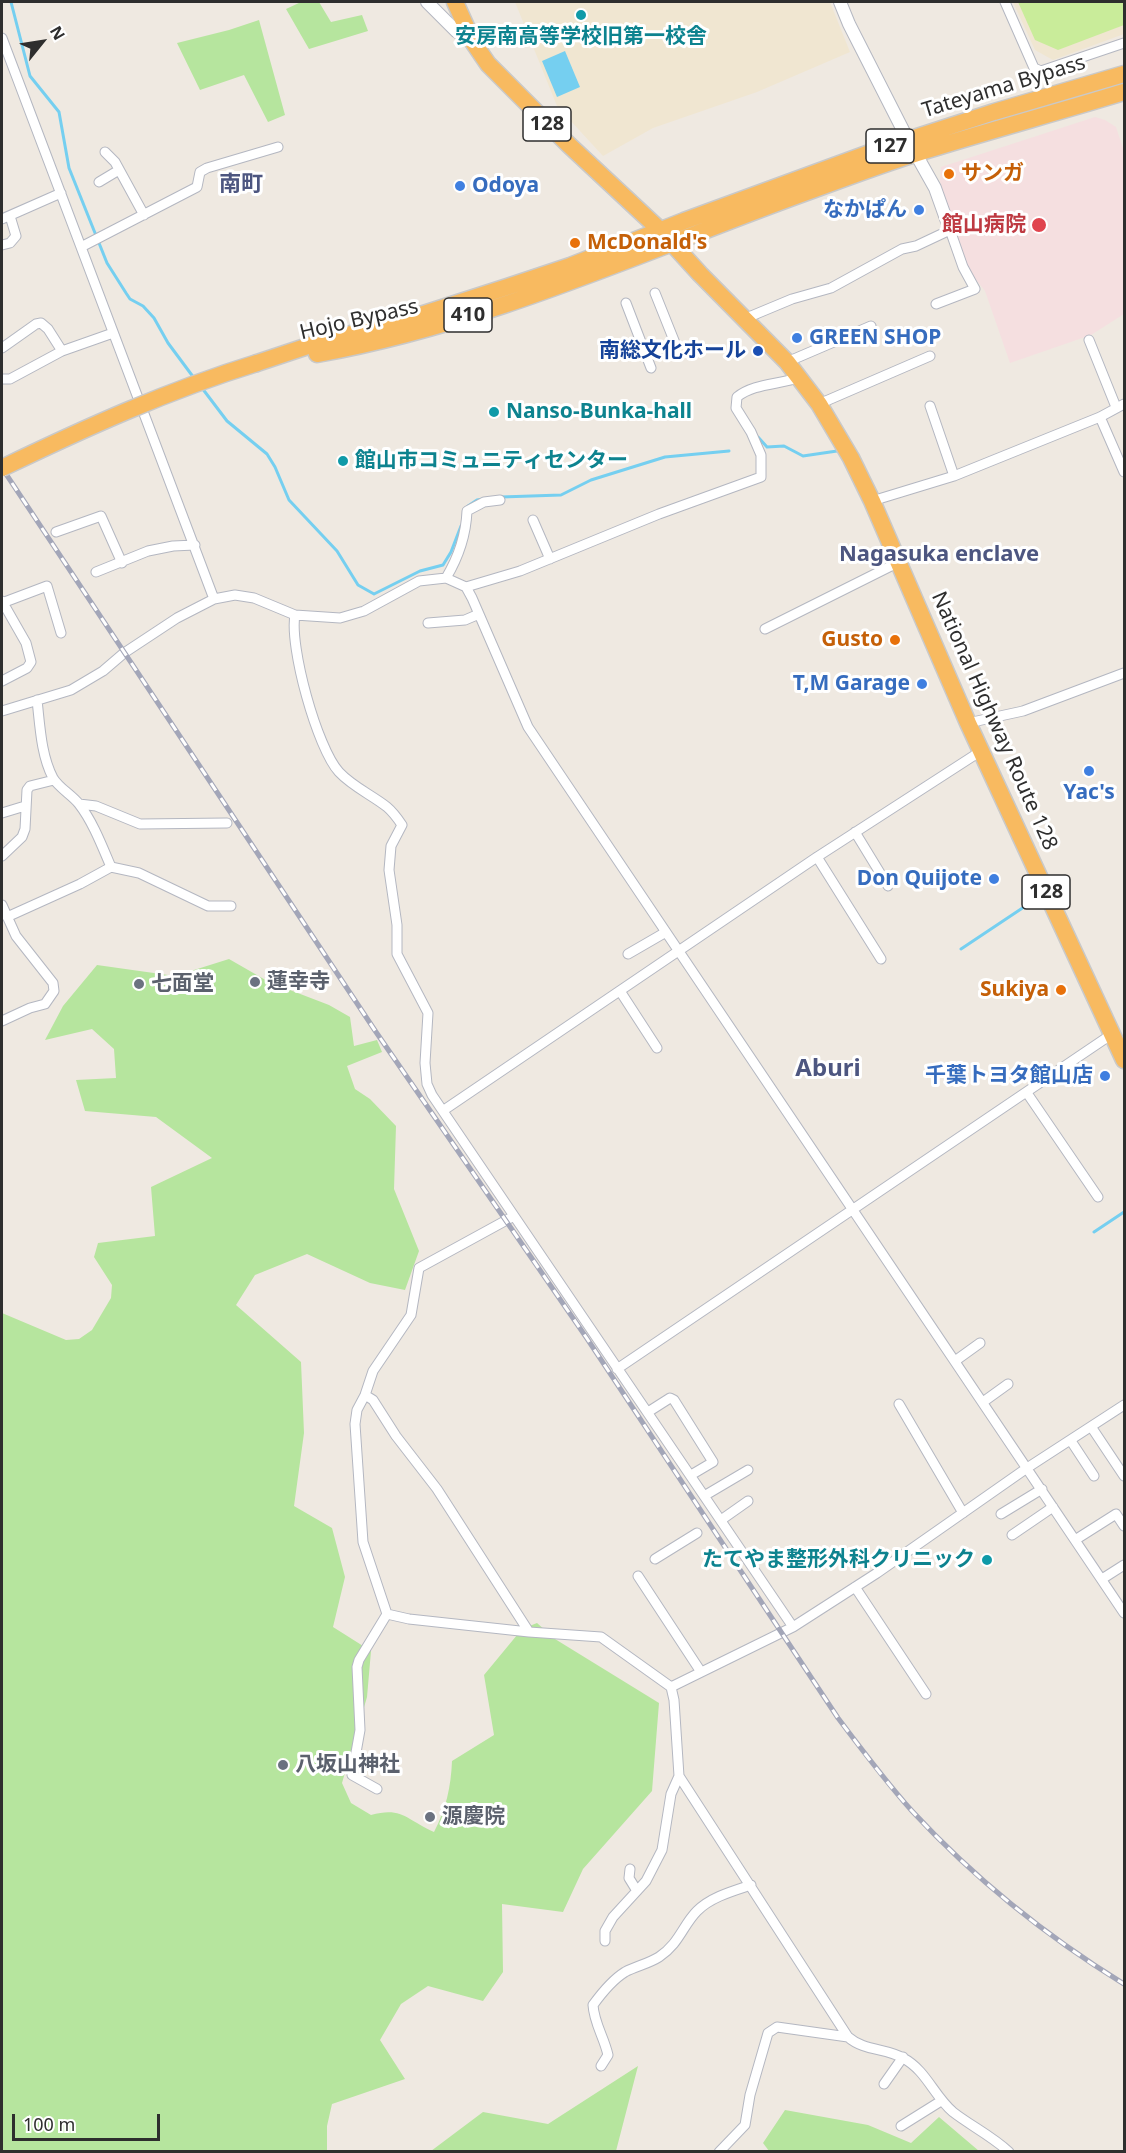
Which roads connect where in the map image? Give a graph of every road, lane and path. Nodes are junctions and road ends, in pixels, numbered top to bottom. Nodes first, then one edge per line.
1 (427, 2) edge
2 (455, 2) edge
3 (840, 2) edge
4 (1005, 2) edge
5 (2, 38) edge
6 (473, 42) junction
7 (1125, 43) edge
8 (1125, 74) edge
9 (1125, 92) edge
10 (278, 147) dead end
11 (912, 147) junction
12 (105, 152) dead end
13 (119, 170) junction
14 (99, 182) dead end
15 (61, 193) junction
16 (144, 214) junction
17 (6, 217) edge
18 (660, 230) junction
19 (950, 230) junction
20 (673, 244) junction
21 (2, 245) edge
22 (81, 247) junction
23 (655, 293) dead end
24 (626, 303) dead end
25 (936, 304) dead end
26 (744, 319) junction
27 (871, 326) dead end
28 (113, 333) junction
29 (1089, 340) dead end
30 (2, 348) edge
31 (62, 351) junction
32 (646, 355) junction
33 (930, 356) dead end
34 (787, 362) junction
35 (257, 363) junction
36 (651, 368) dead end
37 (800, 377) junction
38 (2, 379) edge
39 (819, 404) junction
40 (1120, 405) edge
41 (930, 406) dead end
42 (1100, 417) junction
43 (2, 468) edge
44 (1125, 472) edge
45 (954, 476) junction
46 (500, 500) dead end
47 (872, 501) junction
48 (533, 520) dead end
49 (56, 532) dead end
50 (195, 544) junction
51 (550, 559) junction
52 (898, 562) junction
53 (122, 563) junction
54 (96, 572) dead end
55 (446, 578) junction
56 (466, 587) junction
57 (214, 598) junction
58 (2, 602) edge
59 (479, 614) junction
60 (295, 615) junction
61 (428, 623) dead end
62 (765, 629) dead end
63 (61, 633) dead end
64 (1125, 673) edge
65 (2, 681) edge
66 (37, 700) junction
67 (2, 711) edge
68 (968, 723) junction
69 (981, 751) junction
70 (54, 780) junction
71 (79, 804) junction
72 (25, 806) junction
73 (2, 813) edge
74 (226, 823) dead end
75 (855, 832) junction
76 (2, 856) edge
77 (817, 857) junction
78 (111, 867) junction
79 (888, 886) dead end
80 (2, 905) edge
81 (231, 906) dead end
82 (7, 917) junction
83 (666, 932) junction
84 (679, 952) junction
85 (628, 954) dead end
86 (880, 959) dead end
87 (620, 991) junction
88 (2, 1021) edge
89 (1112, 1034) junction
90 (657, 1048) dead end
91 (1124, 1057) edge
92 (1027, 1093) junction
93 (444, 1110) junction
94 (1098, 1197) dead end
95 (853, 1210) junction
96 (514, 1216) junction
97 (980, 1343) dead end
98 (955, 1361) junction
99 (617, 1368) junction
100 (1008, 1384) dead end
101 (365, 1395) junction
102 (983, 1402) junction
103 (899, 1404) dead end
104 (1125, 1405) edge
105 (648, 1412) junction
106 (1092, 1428) junction
107 (1071, 1441) junction
108 (1027, 1468) junction
109 (748, 1470) dead end
110 (691, 1475) junction
111 (1094, 1476) dead end
112 (1125, 1476) edge
113 (1042, 1490) junction
114 (704, 1496) junction
115 (748, 1501) dead end
116 (1053, 1506) junction
117 (963, 1513) junction
118 (1001, 1514) dead end
119 (721, 1520) junction
120 (1125, 1527) edge
121 (697, 1533) dead end
122 (1012, 1535) dead end
123 (1075, 1540) junction
124 (656, 1559) dead end
125 (1125, 1565) edge
126 (638, 1576) dead end
127 (1102, 1579) junction
128 (855, 1587) junction
129 (1125, 1613) edge
130 (387, 1614) junction
131 (793, 1627) junction
132 (529, 1632) junction
133 (701, 1672) junction
134 (671, 1687) junction
135 (926, 1694) dead end
136 (679, 1776) junction
137 (377, 1789) dead end
138 (630, 1869) dead end
139 (751, 1885) junction
140 (637, 1890) junction
141 (605, 1941) dead end
142 (848, 2037) junction
143 (903, 2057) junction
144 (601, 2066) dead end
145 (884, 2084) dead end
146 (941, 2101) junction
147 (901, 2126) dead end
148 (719, 2151) edge
149 (1009, 2151) edge

1 - 6 street
2 - 6 highway, 128
3 - 11 street
4 - 7 street
5 - 15 street
6 - 18 highway, 128
8 - 11 highway, Tateyama Bypass / 127
9 - 11 highway, Tateyama Bypass / 127
10 - 16 street
11 - 18 highway, Tateyama Bypass / 127
11 - 19 street
11 - 20 highway, Tateyama Bypass / 127
12 - 13 street
13 - 14 street
13 - 16 street
15 - 17 street
15 - 22 street
16 - 22 street
17 - 21 street
18 - 20 highway, 128
18 - 35 highway, Hojo Bypass / 410
19 - 25 street
19 - 26 street
20 - 26 highway, National Highway Route 128 / 128
20 - 35 highway, Hojo Bypass / 410
22 - 28 street
23 - 32 street
24 - 32 street
26 - 34 highway, National Highway Route 128 / 128
27 - 34 street
28 - 31 street
28 - 50 street
29 - 40 street
30 - 31 street
31 - 38 street
32 - 36 street
33 - 39 street
34 - 37 highway, National Highway Route 128 / 128
35 - 43 highway, Hojo Bypass / 410, bridge
37 - 39 highway, National Highway Route 128 / 128
37 - 51 street
39 - 47 highway, National Highway Route 128 / 128
40 - 42 street
41 - 45 street
42 - 44 street
42 - 45 street
45 - 47 street
46 - 55 street
47 - 52 highway, National Highway Route 128 / 128
48 - 51 street
49 - 53 street
50 - 53 street
50 - 57 street
51 - 56 street
52 - 62 street
52 - 68 highway, National Highway Route 128 / 128
53 - 54 street
55 - 56 street
55 - 60 street
56 - 59 street
57 - 60 street
57 - 66 street
58 - 63 street
58 - 65 street
59 - 61 street
59 - 83 street
60 - 93 street
64 - 68 street
66 - 67 street
66 - 70 street
68 - 69 highway, National Highway Route 128 / 128
69 - 75 street
69 - 89 highway, National Highway Route 128 / 128
70 - 71 street
70 - 72 street
71 - 74 street
71 - 78 street
72 - 73 street
72 - 76 street
75 - 77 street
75 - 79 street
77 - 84 street
77 - 86 street
78 - 81 street
78 - 82 street
80 - 82 street
82 - 88 street
83 - 84 street
83 - 85 street
84 - 87 street
84 - 95 street
87 - 90 street
87 - 93 street
89 - 91 highway, National Highway Route 128 / 128
89 - 92 street
92 - 94 street
92 - 95 street
93 - 96 street
95 - 98 street
95 - 99 street
96 - 99 street
96 - 101 street
97 - 98 street
98 - 102 street
99 - 105 street
100 - 102 street
101 - 130 street
101 - 132 street
102 - 108 street
103 - 117 street
104 - 106 street
105 - 110 street
105 - 110 street
106 - 107 street
106 - 112 street
107 - 108 street
107 - 111 street
108 - 113 street
108 - 117 street
109 - 114 street
110 - 114 street
113 - 116 street
113 - 118 street
114 - 119 street
115 - 119 street
116 - 122 street
116 - 123 street
117 - 128 street
119 - 131 street
120 - 123 street
121 - 124 street
123 - 127 street
125 - 127 street
126 - 133 street
127 - 129 street
128 - 131 street
128 - 135 street
130 - 132 street
130 - 137 street
131 - 133 street
132 - 134 street
133 - 134 street
134 - 136 street
136 - 139 street
136 - 140 street
138 - 140 street
139 - 142 street
139 - 144 street
140 - 141 street
142 - 143 street
142 - 148 street
143 - 145 street
143 - 146 street
146 - 147 street
146 - 149 street

